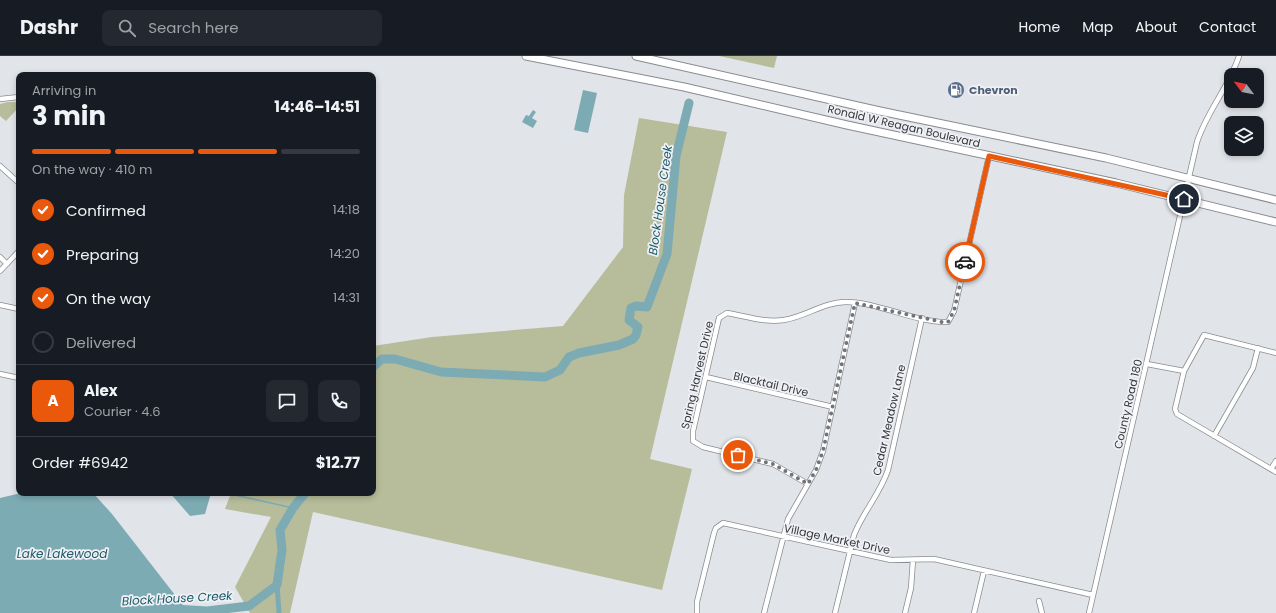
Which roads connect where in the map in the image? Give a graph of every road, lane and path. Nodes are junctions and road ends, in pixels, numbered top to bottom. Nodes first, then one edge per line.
1 (526, 56) edge
2 (636, 56) edge
3 (1239, 56) edge
4 (16, 97) edge
5 (0, 99) edge
6 (989, 156) junction
7 (0, 166) edge
8 (1189, 178) junction
9 (16, 180) edge
10 (1184, 199) junction
11 (1276, 200) edge
12 (1276, 222) edge
13 (16, 254) edge
14 (0, 257) edge
15 (7, 264) junction
16 (0, 271) edge
17 (855, 303) junction
18 (0, 305) edge
19 (16, 308) edge
20 (922, 318) junction
21 (1258, 348) junction
22 (1276, 353) edge
23 (1147, 364) junction
24 (1184, 371) junction
25 (0, 374) edge
26 (16, 377) edge
27 (706, 378) junction
28 (832, 408) junction
29 (1214, 436) junction
30 (1276, 461) edge
31 (1271, 469) junction
32 (1276, 472) edge
33 (808, 484) junction
34 (783, 536) junction
35 (850, 551) junction
36 (913, 560) junction
37 (984, 571) junction
38 (1093, 595) junction
39 (1039, 602) dead end
40 (697, 613) edge
41 (764, 613) edge
42 (835, 613) edge
43 (905, 613) edge
44 (974, 613) edge
45 (1042, 613) edge
46 (1089, 613) edge

1 - 6 main road, Ronald W Reagan Boulevard
2 - 8 main road, Ronald W Reagan Boulevard
3 - 8 street, County Road 180
4 - 5 street
6 - 10 main road, Ronald W Reagan Boulevard
6 - 20 street
7 - 9 street
8 - 10 street, County Road 180
8 - 11 main road, Ronald W Reagan Boulevard
10 - 12 main road, Ronald W Reagan Boulevard
10 - 23 street, County Road 180
13 - 15 street
14 - 15 street
15 - 16 street
17 - 20 street
17 - 27 street, Spring Harvest Drive
17 - 28 street
18 - 19 street
20 - 35 street, Cedar Meadow Lane
21 - 22 street
21 - 24 street
21 - 29 street
23 - 24 street
23 - 38 street, County Road 180
24 - 29 street
25 - 26 street
27 - 28 street, Blacktail Drive
27 - 33 street, Spring Harvest Drive
28 - 33 street
29 - 31 street
30 - 31 street
31 - 32 street
33 - 34 street
34 - 35 street, Village Market Drive
34 - 40 street, Village Market Drive
34 - 41 street
35 - 36 street, Village Market Drive
35 - 42 street, Cedar Meadow Lane
36 - 37 street, Village Market Drive
36 - 43 street
37 - 38 street, Village Market Drive
37 - 44 street
38 - 46 street, County Road 180
39 - 45 street

